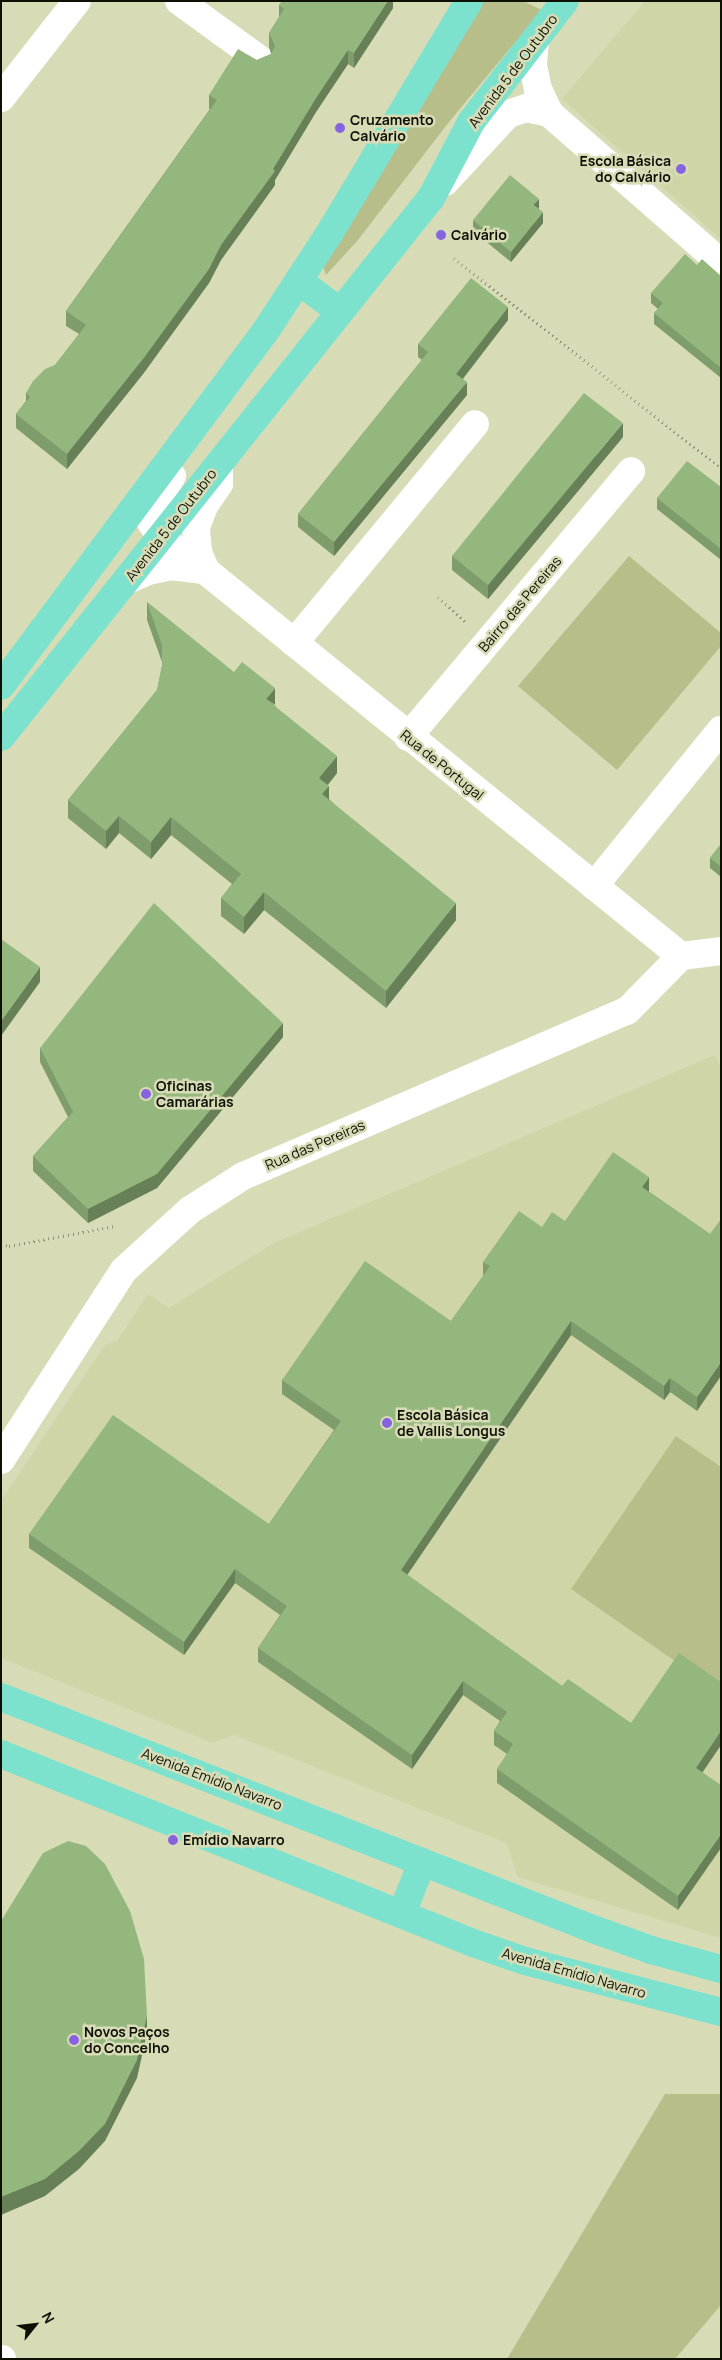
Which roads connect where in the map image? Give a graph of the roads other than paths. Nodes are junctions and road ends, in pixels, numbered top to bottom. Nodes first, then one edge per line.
1 (77, 1) edge
2 (179, 1) edge
3 (470, 1) edge
4 (565, 1) edge
5 (535, 41) junction
6 (259, 59) edge
7 (1, 98) edge
8 (549, 113) junction
9 (431, 198) junction
10 (721, 263) edge
11 (299, 281) junction
12 (339, 310) junction
13 (202, 418) junction
14 (475, 424) dead end
15 (219, 464) junction
16 (631, 470) dead end
17 (161, 538) junction
18 (206, 571) junction
19 (128, 580) junction
20 (294, 643) junction
21 (1, 686) edge
22 (721, 730) edge
23 (408, 737) junction
24 (1, 738) edge
25 (594, 886) junction
26 (721, 951) edge
27 (681, 956) junction
28 (1, 1460) edge
29 (1, 1697) edge
30 (1, 1754) edge
31 (422, 1862) junction
32 (402, 1914) junction
33 (721, 1969) edge
34 (721, 2012) edge

1 - 7 street
2 - 6 street
3 - 11 main road
4 - 5 main road, Avenida 5 de Outubro
5 - 8 street
5 - 9 main road, Avenida 5 de Outubro
8 - 9 street
8 - 10 street
9 - 12 main road, Avenida 5 de Outubro
11 - 12 main road
11 - 13 main road
12 - 15 main road, Avenida 5 de Outubro
13 - 17 street
13 - 21 main road
14 - 20 street
15 - 17 main road, Avenida 5 de Outubro
15 - 18 street
16 - 23 street, Bairro das Pereiras
17 - 18 street, Rua de Portugal
17 - 19 main road, Avenida 5 de Outubro
18 - 19 street
18 - 20 street, Rua de Portugal
19 - 24 main road, Avenida 5 de Outubro
20 - 23 street, Rua de Portugal
22 - 25 street
23 - 25 street, Rua de Portugal
25 - 27 street, Rua de Portugal
26 - 27 street
27 - 28 street, Rua das Pereiras
29 - 31 main road, Avenida Emídio Navarro
30 - 32 main road, Avenida Emídio Navarro
31 - 32 main road
31 - 33 main road, Avenida Emídio Navarro
32 - 34 main road, Avenida Emídio Navarro

